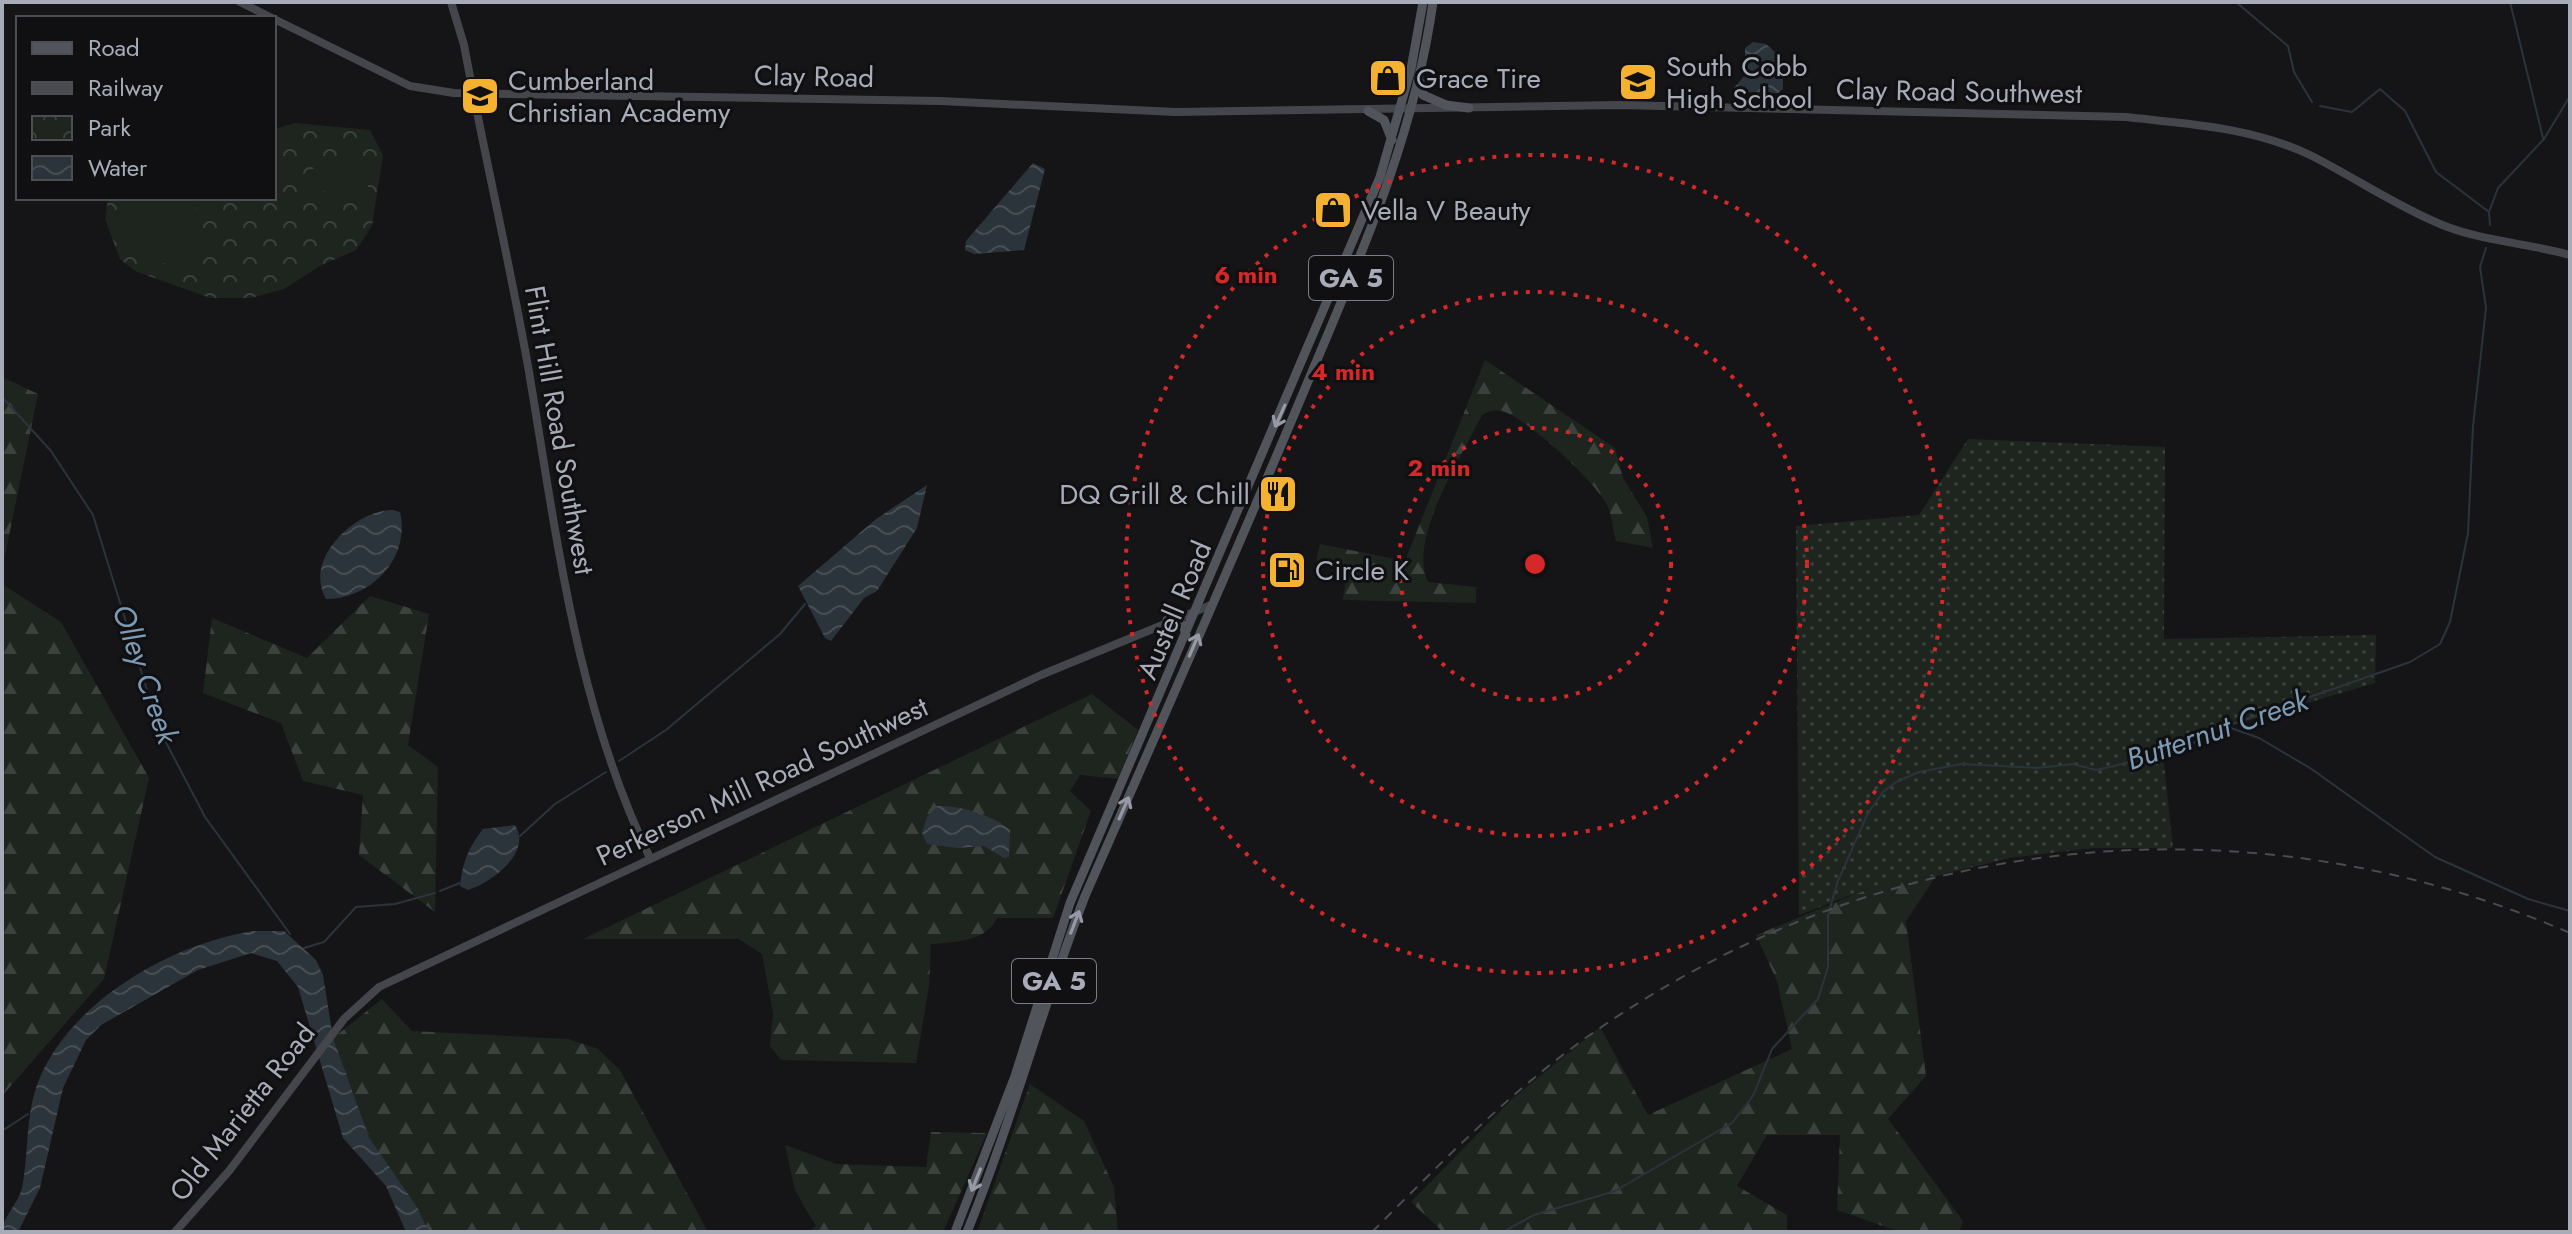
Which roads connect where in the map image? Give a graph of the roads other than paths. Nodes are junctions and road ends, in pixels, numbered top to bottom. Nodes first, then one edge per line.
1 (240, 2) edge
2 (451, 2) edge
3 (1423, 2) edge
4 (1433, 2) edge
5 (269, 16) edge
6 (276, 19) edge
7 (1420, 79) junction
8 (472, 93) junction
9 (1469, 108) junction
10 (1368, 111) junction
11 (1400, 111) junction
12 (1412, 111) junction
13 (1176, 112) joint
14 (1392, 140) junction
15 (2570, 255) edge
16 (1211, 605) junction
17 (1198, 608) junction
18 (1167, 620) junction
19 (1186, 635) junction
20 (650, 858) junction
21 (344, 1019) joint
22 (175, 1232) edge
23 (955, 1232) edge
24 (967, 1232) edge

1 - 5 street, Clay Road
2 - 8 street, Flint Hill Road Southwest
3 - 11 main road, Austell Road / GA 5
4 - 7 main road, Austell Road / GA 5
6 - 8 street, Clay Road
7 - 9 main road
7 - 12 main road, Austell Road / GA 5
8 - 13 street, Clay Road
8 - 20 street, Flint Hill Road Southwest
9 - 12 street, Clay Road Southwest
9 - 15 street, Clay Road Southwest
10 - 11 street, Clay Road Southwest
10 - 13 street, Clay Road Southwest
10 - 14 main road
11 - 12 street, Clay Road Southwest
11 - 14 main road, Austell Road / GA 5
12 - 16 main road, Austell Road / GA 5
14 -> 17 main road, Austell Road / GA 5
16 - 17 street, Perkerson Mill Road Southwest
24 -> 16 main road, Austell Road / GA 5
17 - 18 street, Perkerson Mill Road Southwest
17 - 19 main road, Austell Road / GA 5
18 - 19 main road
18 - 20 street, Perkerson Mill Road Southwest
19 -> 23 main road, Austell Road / GA 5
20 - 21 street, Perkerson Mill Road Southwest
21 - 22 street, Old Marietta Road

